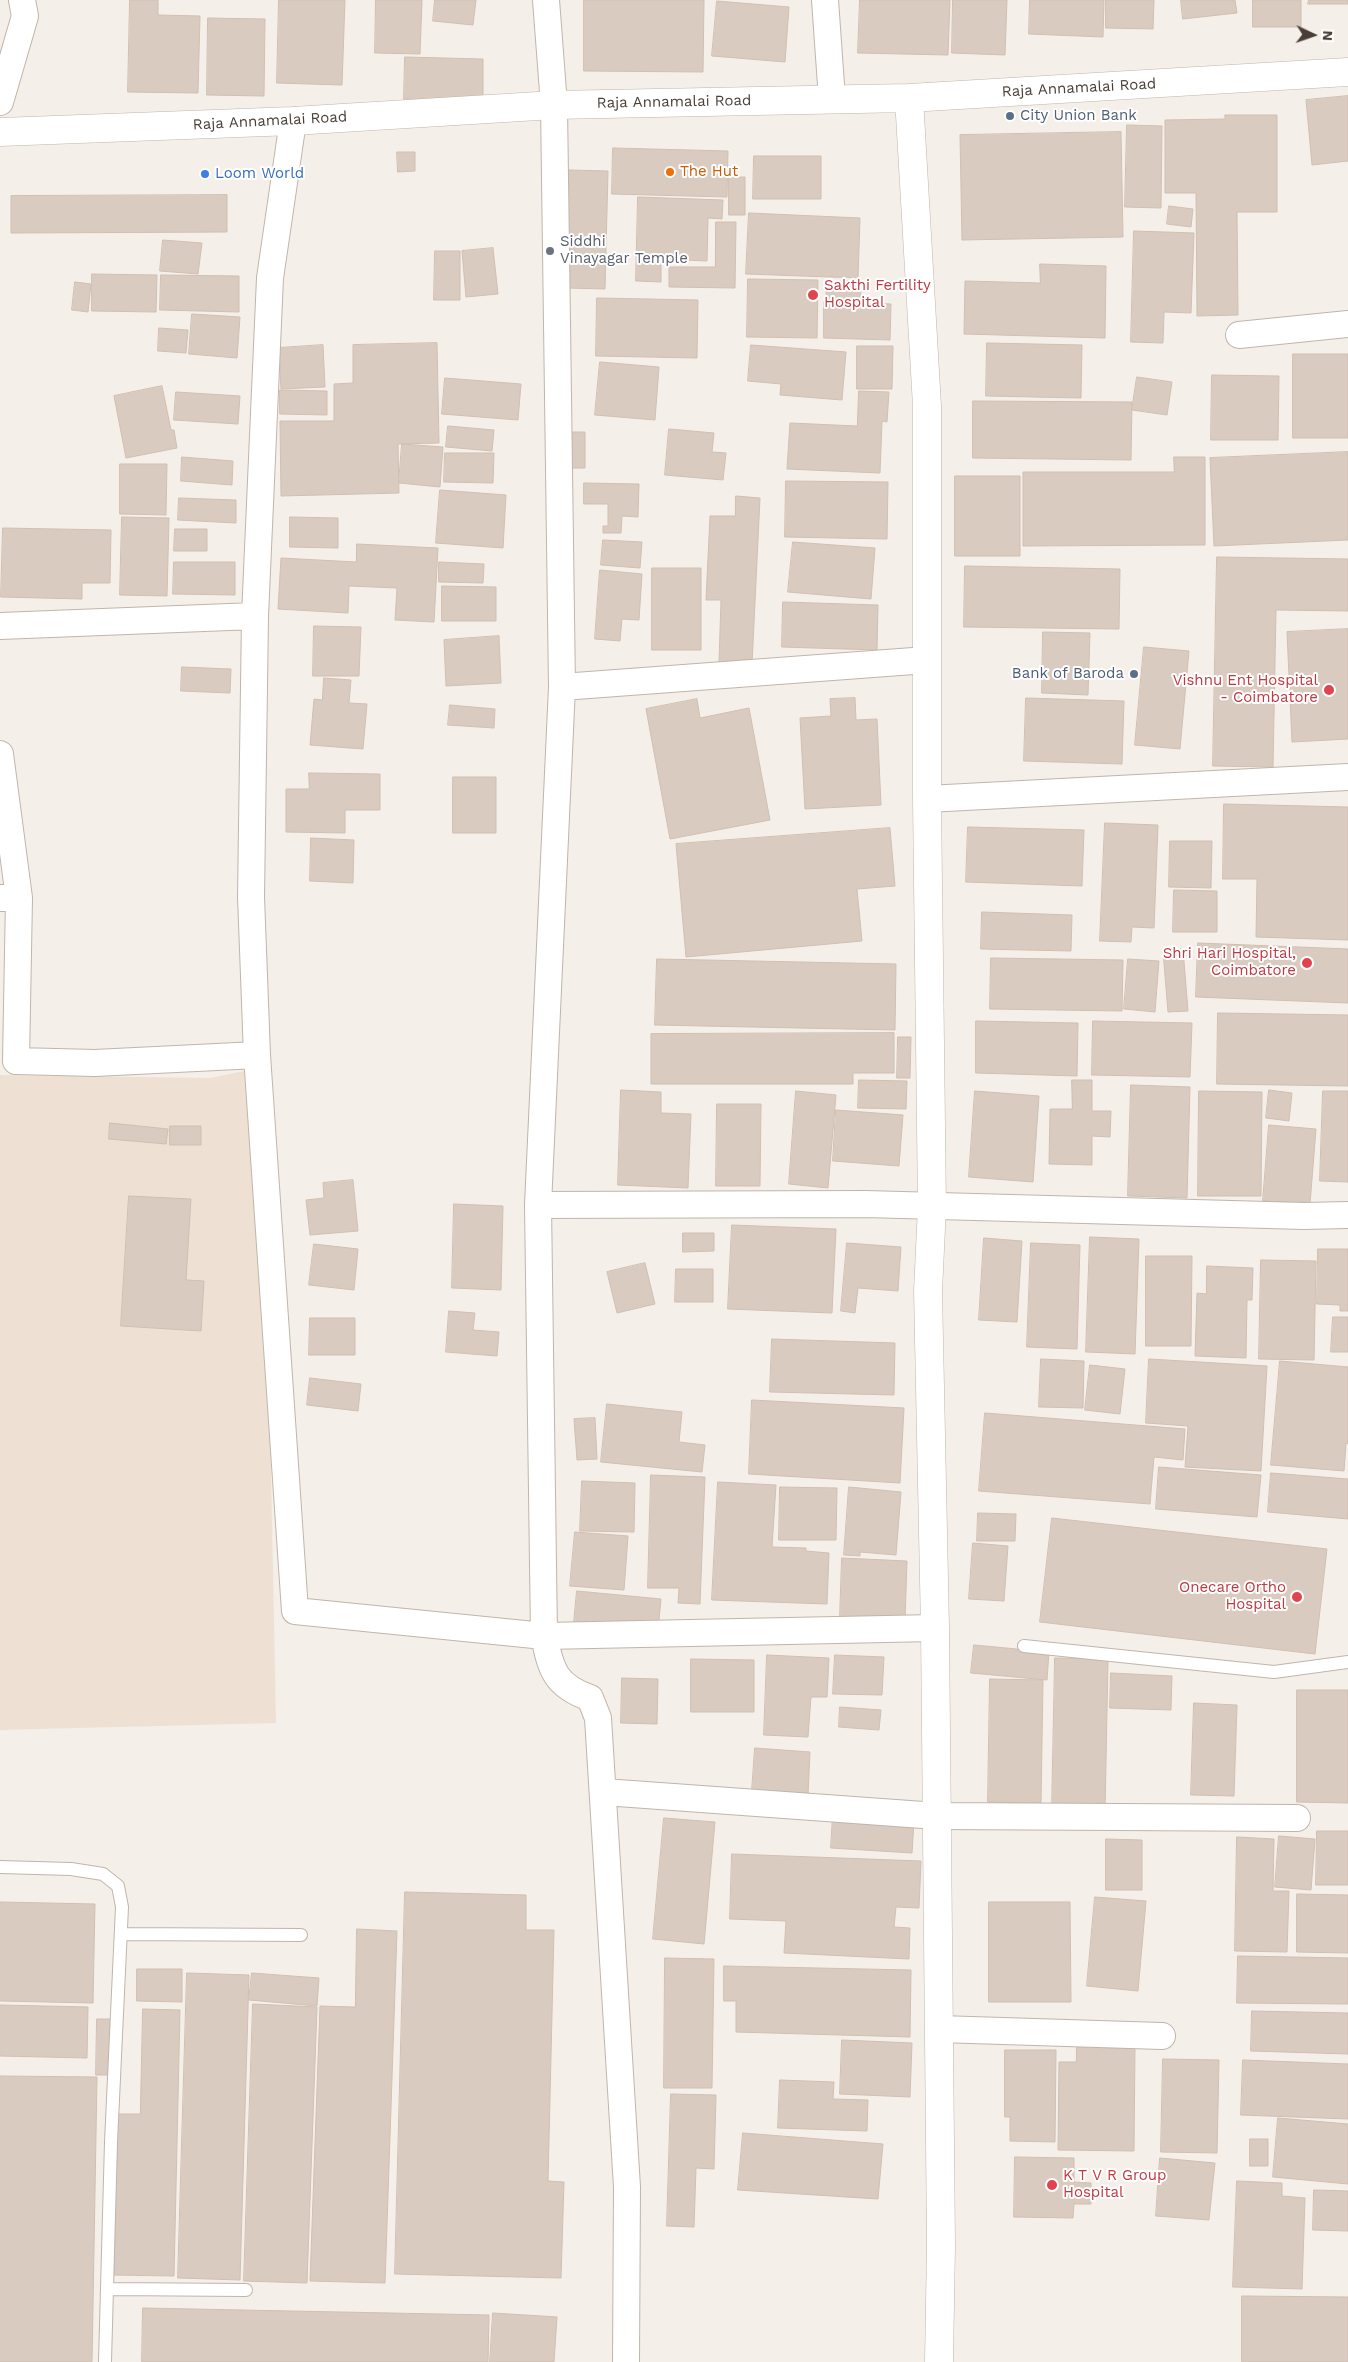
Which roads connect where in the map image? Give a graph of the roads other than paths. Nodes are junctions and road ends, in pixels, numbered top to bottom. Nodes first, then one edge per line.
1 (22, 0) edge
2 (546, 0) edge
3 (825, 0) edge
4 (1348, 72) edge
5 (909, 98) junction
6 (832, 99) junction
7 (0, 102) edge
8 (554, 105) junction
9 (293, 120) junction
10 (0, 132) edge
11 (1348, 324) edge
12 (1239, 334) dead end
13 (255, 616) junction
14 (0, 626) edge
15 (927, 660) junction
16 (562, 687) junction
17 (0, 754) edge
18 (1348, 777) edge
19 (927, 799) junction
20 (10, 898) edge
21 (257, 1055) junction
22 (538, 1205) junction
23 (932, 1207) junction
24 (1348, 1215) edge
25 (935, 1628) junction
26 (544, 1636) junction
27 (1024, 1646) dead end
28 (1348, 1662) edge
29 (604, 1792) junction
30 (937, 1816) junction
31 (1297, 1818) dead end
32 (0, 1867) edge
33 (122, 1934) junction
34 (301, 1935) dead end
35 (939, 2029) junction
36 (1162, 2036) dead end
37 (107, 2289) junction
38 (246, 2290) dead end
39 (105, 2362) edge
40 (626, 2362) edge
41 (939, 2362) edge

1 - 7 street
2 - 8 street
3 - 6 street
4 - 5 street, Raja Annamalai Road
5 - 6 street, Raja Annamalai Road
5 - 15 street
6 - 8 street, Raja Annamalai Road
8 - 9 street, Raja Annamalai Road
8 - 16 street
9 - 10 street, Raja Annamalai Road
9 - 13 street
11 - 12 street
13 - 14 street
13 - 21 street
15 - 16 street
15 - 19 street
16 - 22 street
17 - 20 street
18 - 19 street
19 - 23 street
20 - 21 street
21 - 26 street
22 - 23 street
22 - 26 street
23 - 24 street
23 - 25 street
25 - 26 street
25 - 30 street
26 - 29 street
27 - 28 lane
29 - 30 street
29 - 40 street
30 - 31 street
30 - 35 street
32 - 33 lane
33 - 34 lane
33 - 37 lane
35 - 36 street
35 - 41 street
37 - 38 lane
37 - 39 lane

